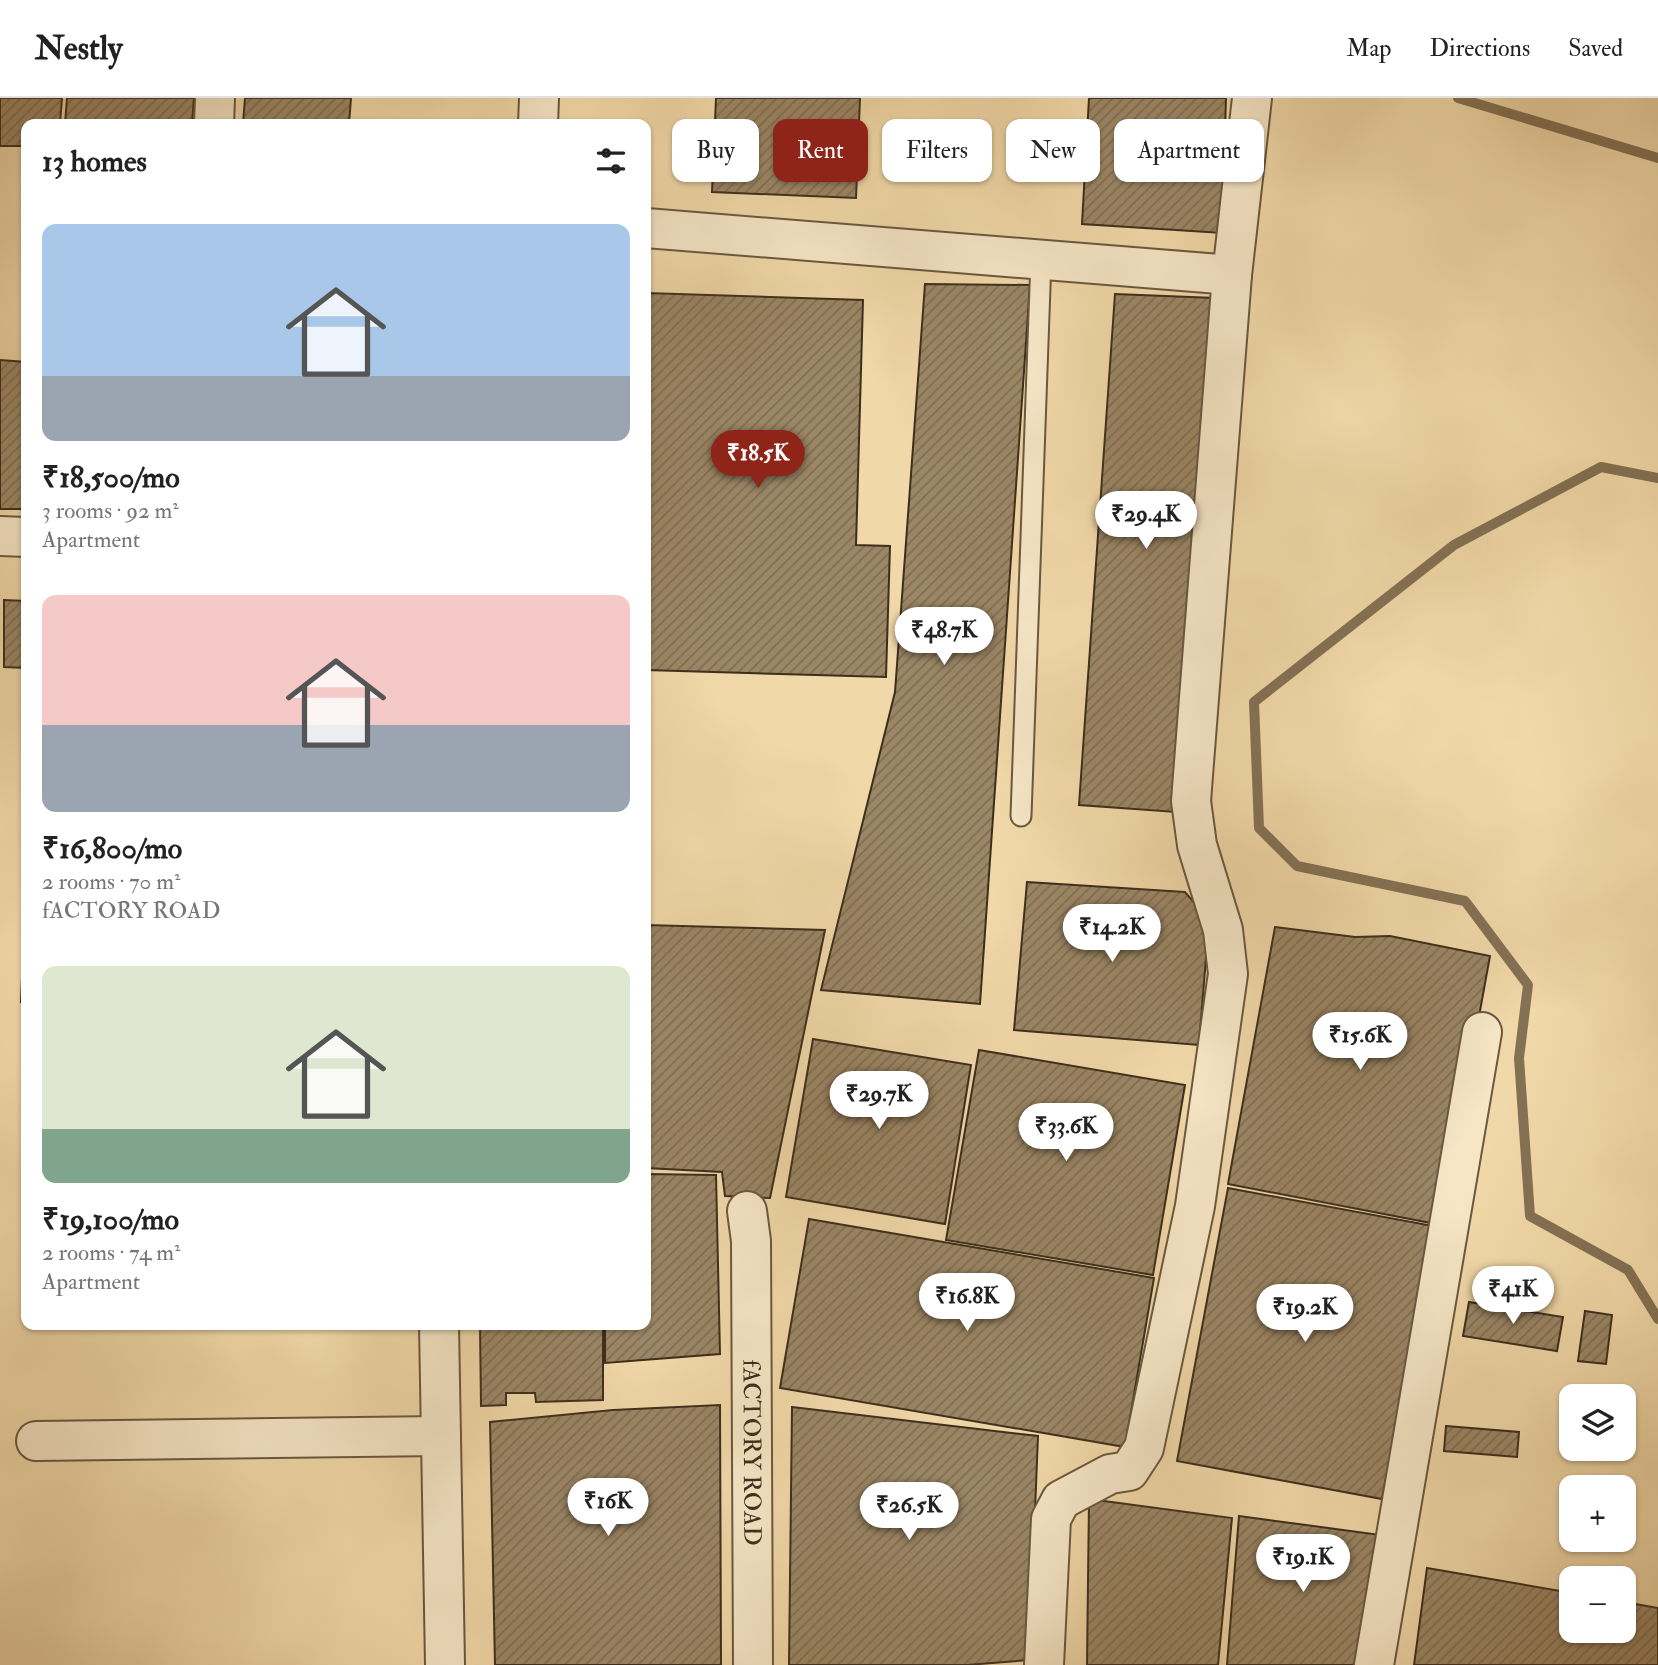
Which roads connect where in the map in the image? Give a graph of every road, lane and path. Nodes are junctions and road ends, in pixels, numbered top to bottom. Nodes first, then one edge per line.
1 (215, 98) edge
2 (539, 98) edge
3 (1252, 98) edge
4 (214, 119) edge
5 (538, 119) edge
6 (651, 228) edge
7 (1041, 259) junction
8 (1232, 275) junction
9 (0, 536) edge
10 (21, 537) edge
11 (1021, 817) dead end
12 (1482, 1032) dead end
13 (749, 1226) dead end
14 (439, 1330) edge
15 (441, 1436) junction
16 (36, 1441) dead end
17 (445, 1665) edge
18 (753, 1665) edge
19 (1044, 1665) edge
20 (1374, 1665) edge

1 - 4 street
2 - 5 street
3 - 8 street
6 - 7 street
7 - 8 street
7 - 11 lane
8 - 19 street
9 - 10 street
12 - 20 street
13 - 18 street, fACTORY ROAD
14 - 15 street
15 - 16 street
15 - 17 street

